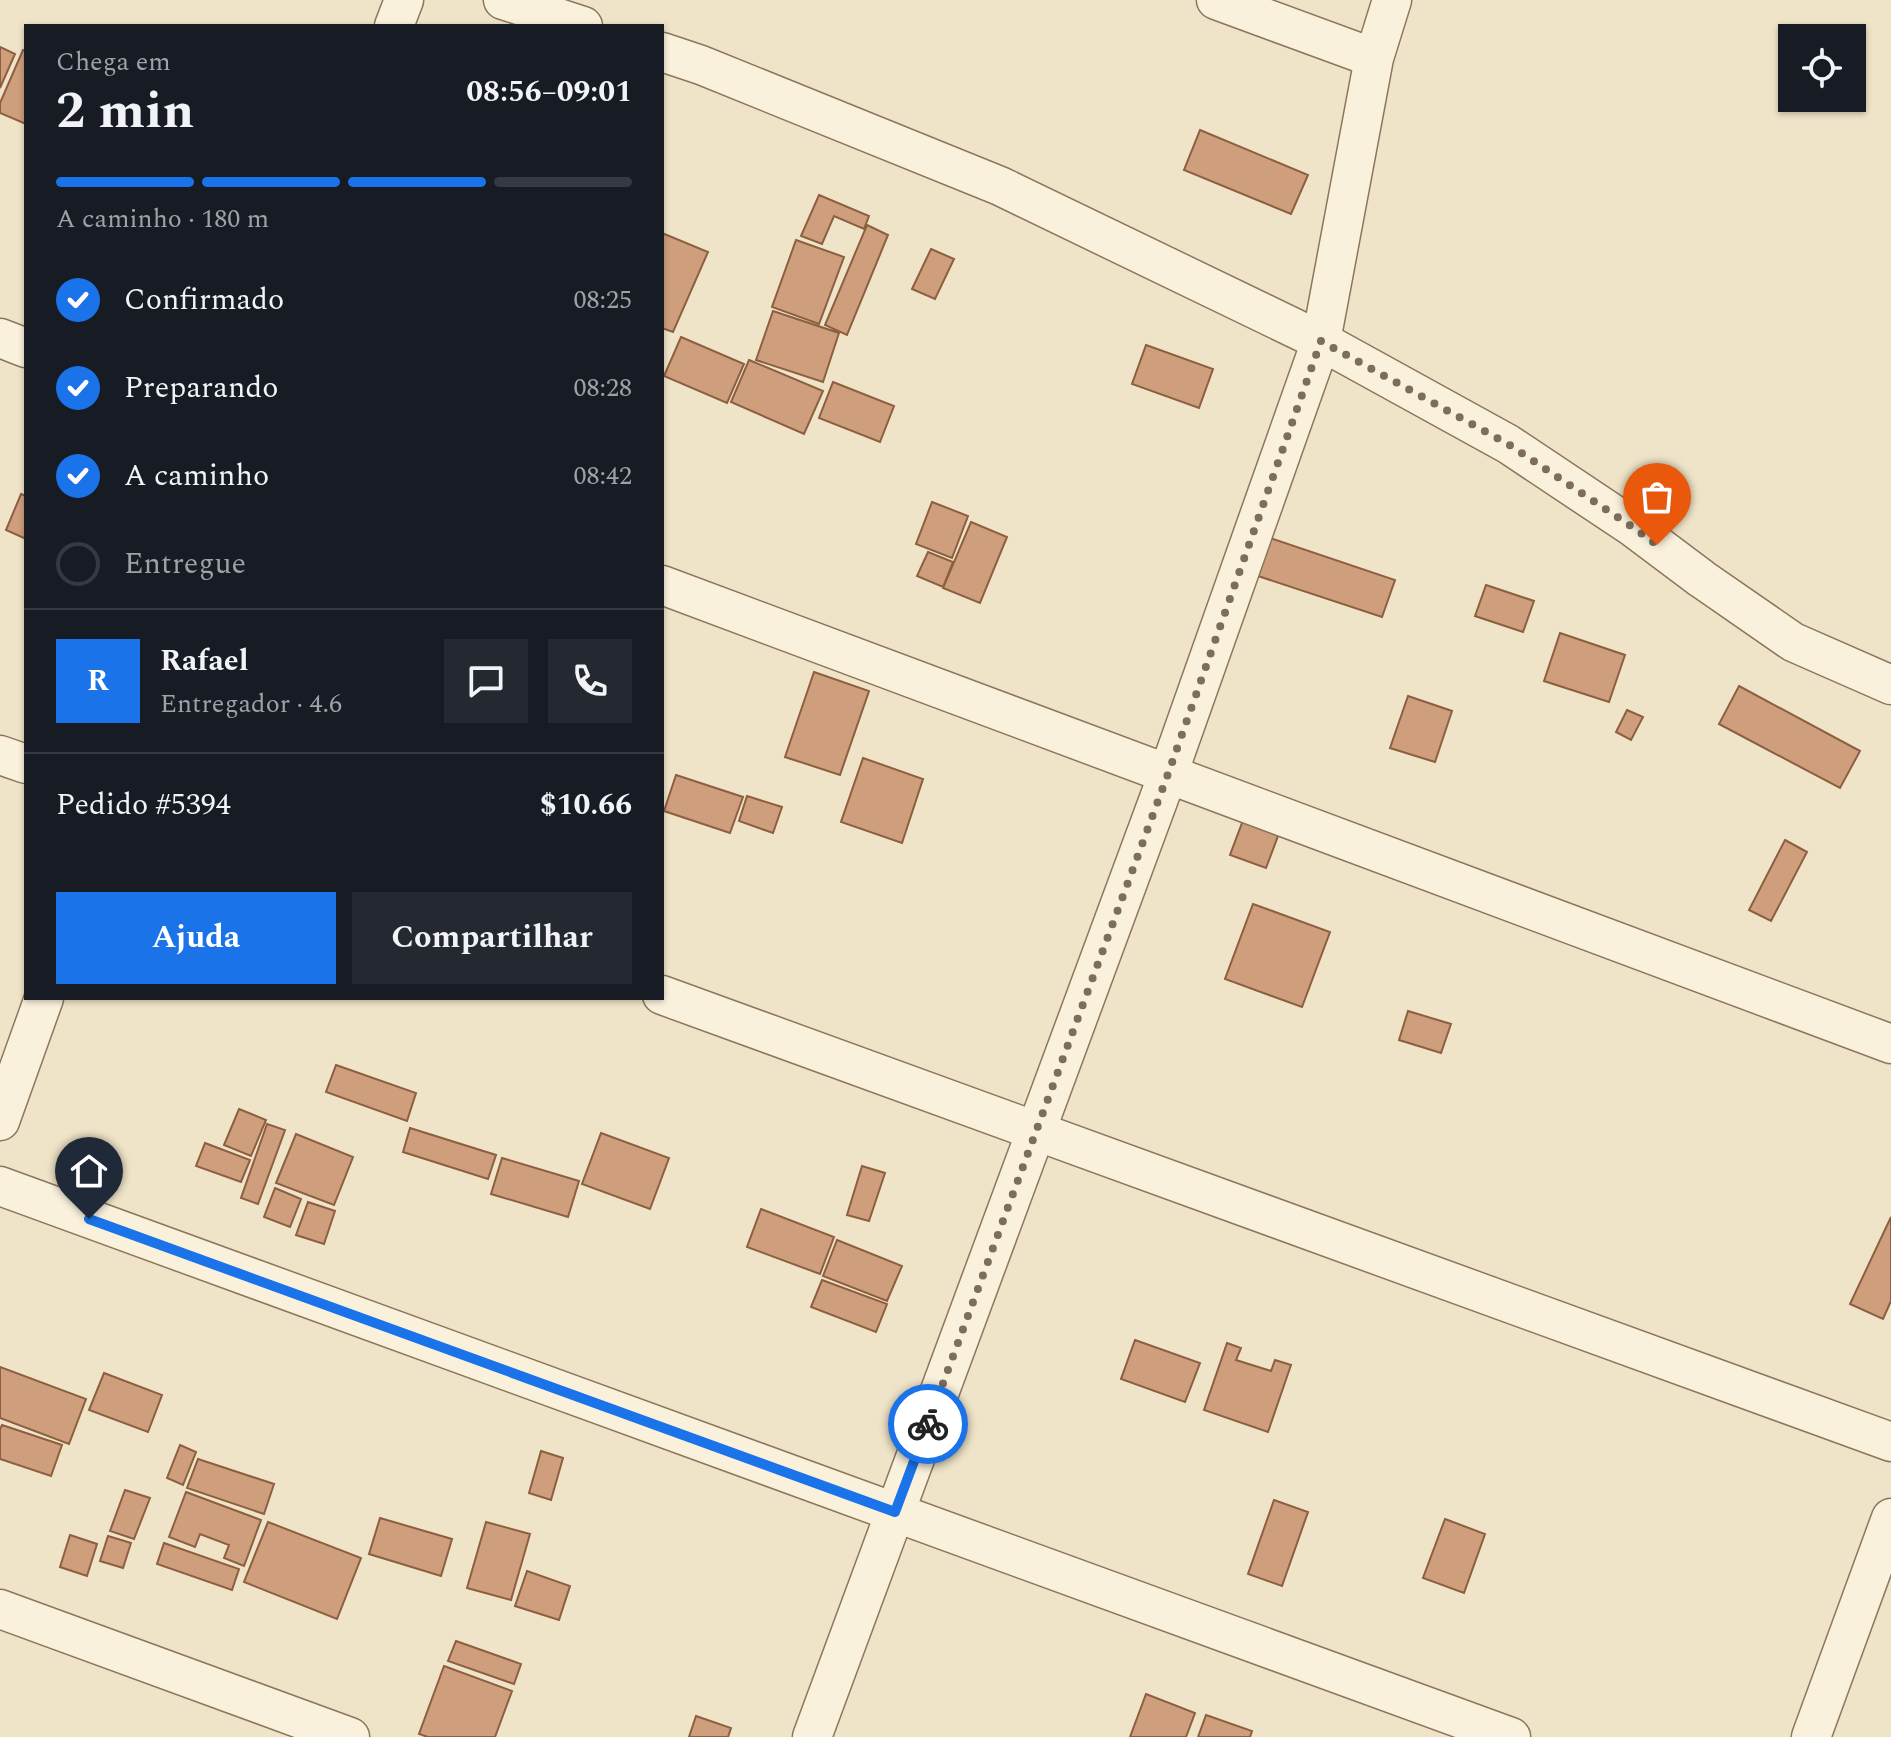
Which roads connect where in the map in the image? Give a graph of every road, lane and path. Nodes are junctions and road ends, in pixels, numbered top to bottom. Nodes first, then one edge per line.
1 (404, 0) edge
2 (503, 0) edge
3 (1216, 0) edge
4 (1392, 0) edge
5 (395, 24) edge
6 (577, 24) edge
7 (664, 53) edge
8 (1374, 58) junction
9 (0, 338) edge
10 (1321, 341) junction
11 (24, 347) edge
12 (664, 586) edge
13 (1891, 685) edge
14 (0, 755) edge
15 (24, 763) edge
16 (1168, 774) junction
17 (664, 996) edge
18 (43, 1000) edge
19 (1891, 1044) edge
20 (0, 1121) edge
21 (1036, 1131) junction
22 (0, 1186) edge
23 (1891, 1442) edge
24 (895, 1512) junction
25 (1891, 1518) edge
26 (0, 1609) edge
27 (350, 1737) edge
28 (812, 1737) edge
29 (1511, 1737) edge
30 (1811, 1737) edge

1 - 5 street
2 - 6 street
3 - 8 street
4 - 8 street
7 - 10 street
8 - 10 street
9 - 11 street
10 - 13 street
10 - 16 street
12 - 16 street
14 - 15 street
16 - 19 street
16 - 21 street
17 - 21 street
18 - 20 street
21 - 23 street
21 - 24 street
22 - 24 street
24 - 28 street
24 - 29 street
25 - 30 street
26 - 27 street

